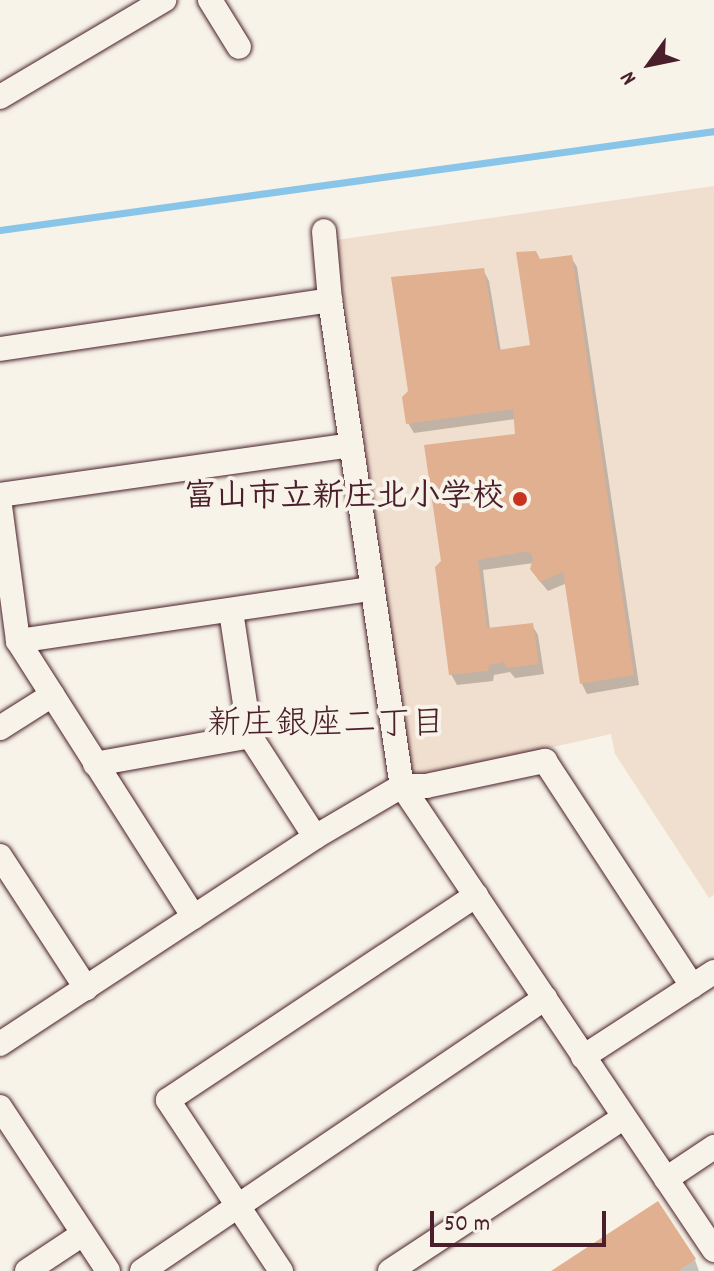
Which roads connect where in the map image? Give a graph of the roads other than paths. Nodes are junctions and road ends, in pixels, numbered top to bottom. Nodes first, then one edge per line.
1 (164, 0) edge
2 (210, 0) edge
3 (239, 47) dead end
4 (0, 97) edge
5 (324, 231) dead end
6 (330, 300) junction
7 (0, 349) edge
8 (351, 445) junction
9 (0, 510) edge
10 (372, 589) junction
11 (231, 611) junction
12 (18, 641) junction
13 (52, 695) junction
14 (0, 728) edge
15 (250, 736) junction
16 (95, 764) junction
17 (402, 786) junction
18 (315, 837) junction
19 (0, 856) edge
20 (476, 895) junction
21 (194, 917) junction
22 (714, 972) edge
23 (692, 986) junction
24 (86, 988) junction
25 (545, 998) junction
26 (0, 1044) edge
27 (583, 1057) junction
28 (0, 1107) edge
29 (623, 1118) junction
30 (714, 1147) edge
31 (666, 1179) junction
32 (237, 1207) junction
33 (83, 1234) junction
34 (714, 1250) edge
35 (27, 1271) edge
36 (108, 1271) edge
37 (142, 1271) edge
38 (281, 1271) edge
39 (390, 1271) edge

1 - 4 street
2 - 3 street
5 - 6 street
6 - 7 street
6 - 8 street
8 - 9 street
8 - 10 street
9 - 12 street
10 - 11 street
10 - 17 street
11 - 12 street
11 - 15 street
12 - 13 street
13 - 14 street
13 - 16 street
15 - 16 street
15 - 18 street
16 - 21 street
17 - 18 street
17 - 20 street
17 - 23 street
18 - 21 street
19 - 24 street
20 - 25 street
20 - 32 street
21 - 24 street
22 - 23 street
23 - 27 street
24 - 26 street
25 - 27 street
25 - 32 street
27 - 29 street
28 - 33 street
29 - 31 street
29 - 39 street
30 - 31 street
31 - 34 street
32 - 37 street
32 - 38 street
33 - 35 street
33 - 36 street

